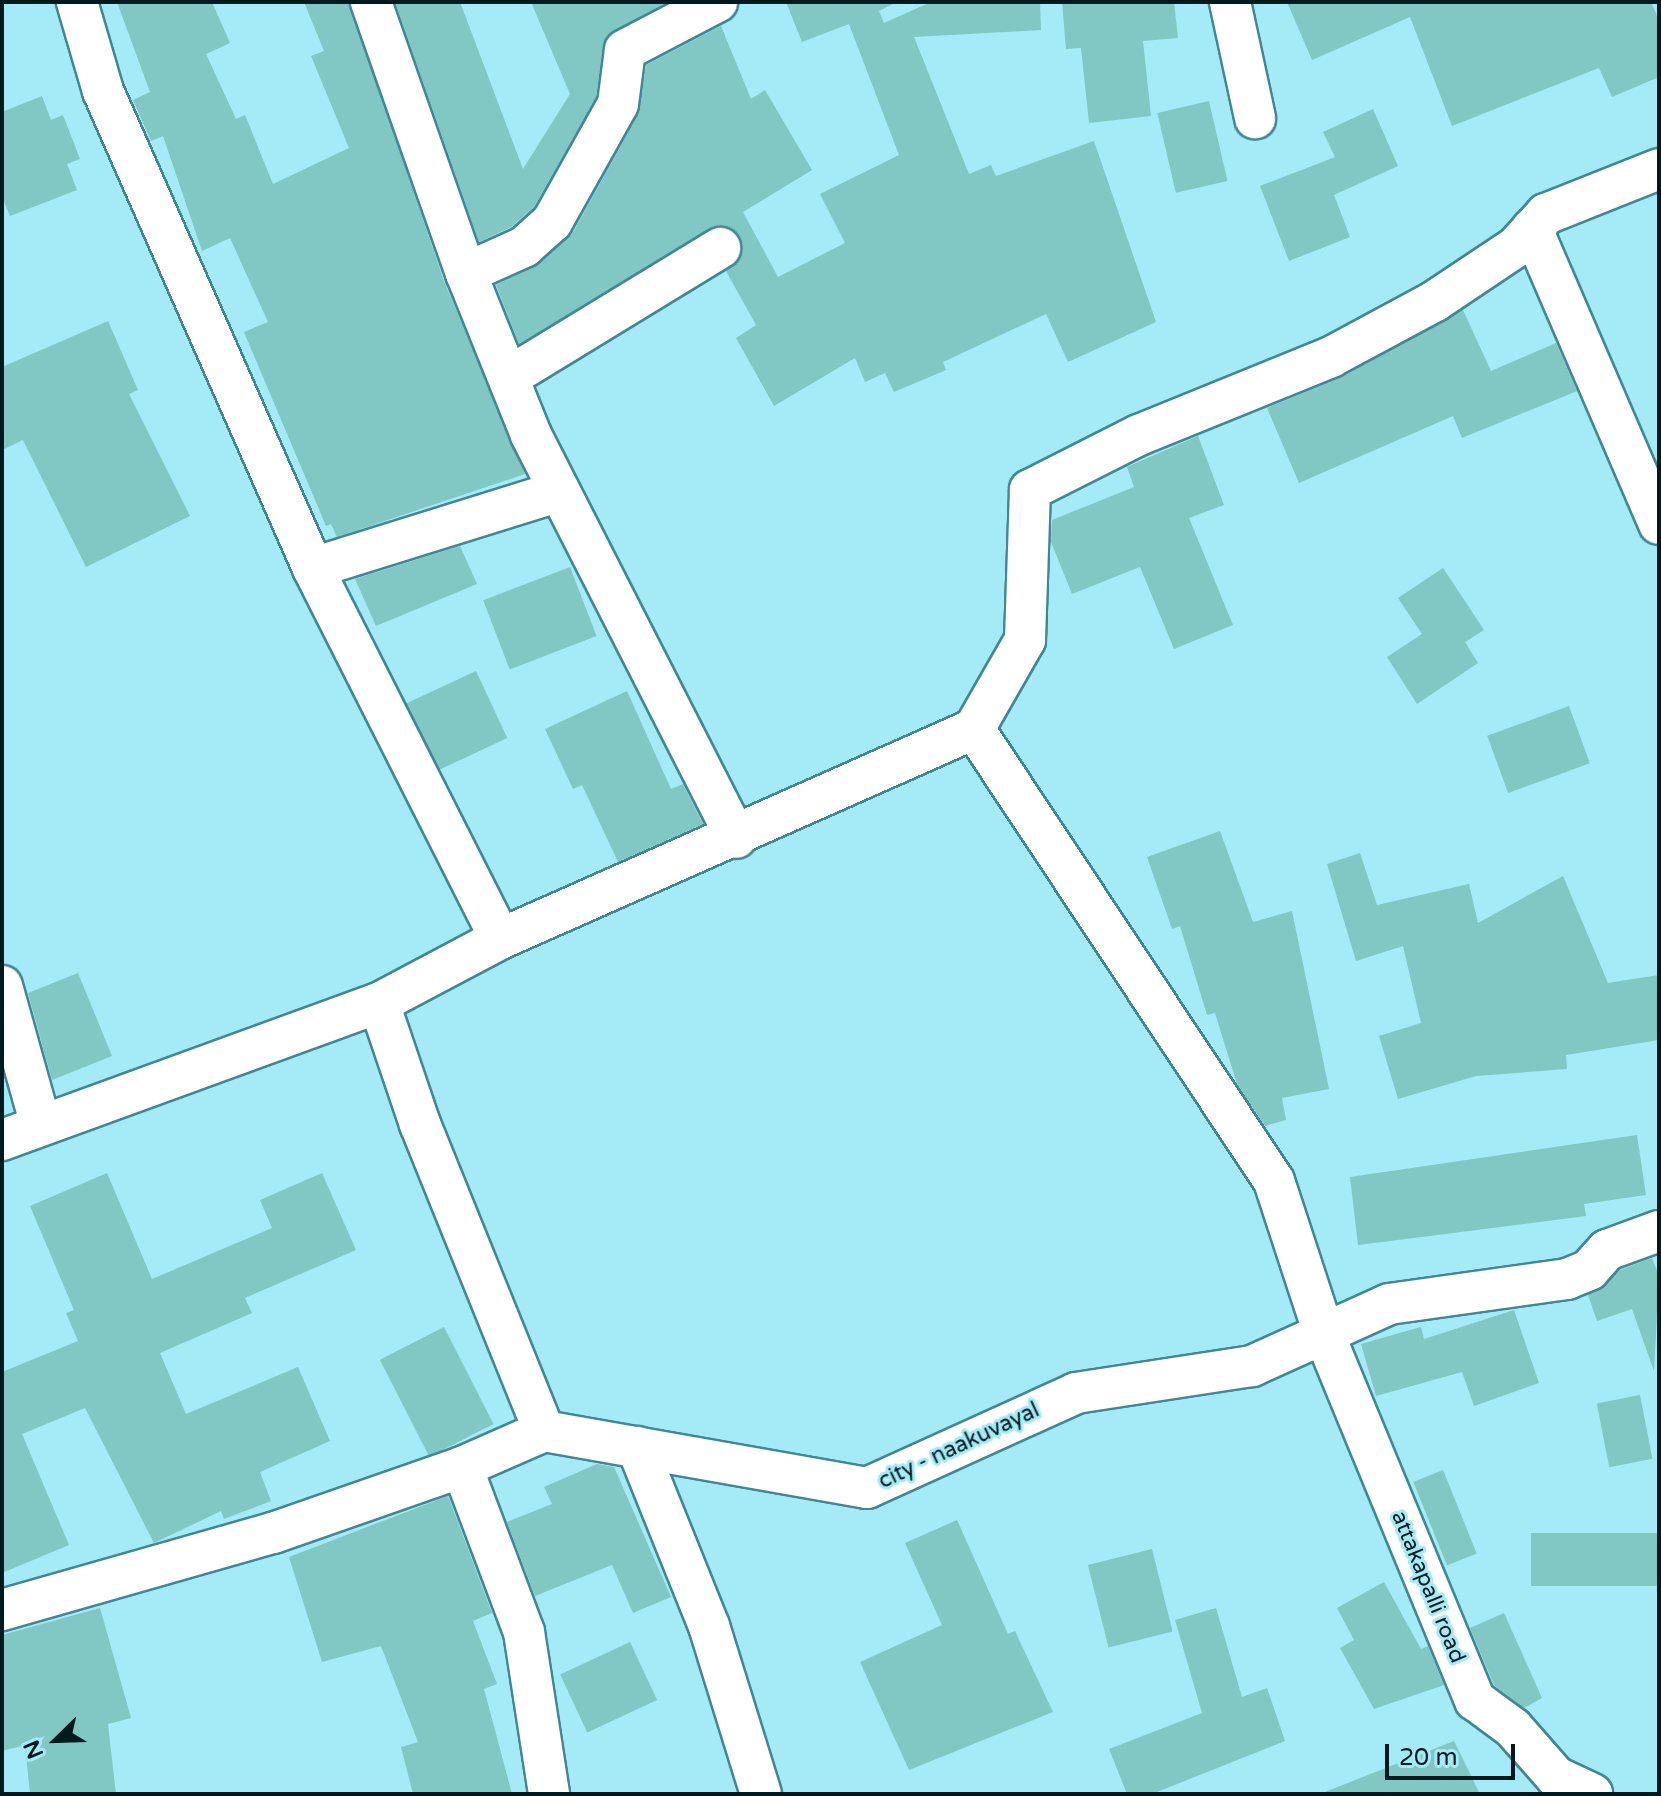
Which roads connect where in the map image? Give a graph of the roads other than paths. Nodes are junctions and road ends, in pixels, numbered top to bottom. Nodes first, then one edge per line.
1 (77, 2) edge
2 (371, 2) edge
3 (717, 2) edge
4 (1230, 2) edge
5 (1255, 118) dead end
6 (1659, 169) edge
7 (1532, 229) junction
8 (720, 248) dead end
9 (466, 273) junction
10 (512, 375) junction
11 (557, 492) junction
12 (1659, 524) edge
13 (313, 568) junction
14 (974, 729) junction
15 (736, 838) junction
16 (500, 939) junction
17 (2, 986) edge
18 (379, 1003) junction
19 (40, 1122) junction
20 (2, 1140) edge
21 (1659, 1231) edge
22 (1324, 1334) junction
23 (544, 1431) junction
24 (637, 1447) junction
25 (462, 1467) junction
26 (2, 1610) edge
27 (549, 1794) edge
28 (761, 1794) edge
29 (1592, 1794) edge

1 - 13 street
2 - 9 street
3 - 9 street
4 - 5 street
6 - 7 street
7 - 12 street
7 - 14 street
8 - 10 street
9 - 10 street
10 - 11 street
11 - 13 street
11 - 15 street
13 - 16 street
14 - 15 street
14 - 22 street, attakapalli road
15 - 16 street
16 - 18 street
17 - 19 street
18 - 19 street
18 - 23 street
19 - 20 street
21 - 22 street, city - naakuvayal
22 - 24 street, city - naakuvayal
22 - 29 street, attakapalli road
23 - 24 street, city - naakuvayal
23 - 25 street
24 - 28 street
25 - 26 street
25 - 27 street

